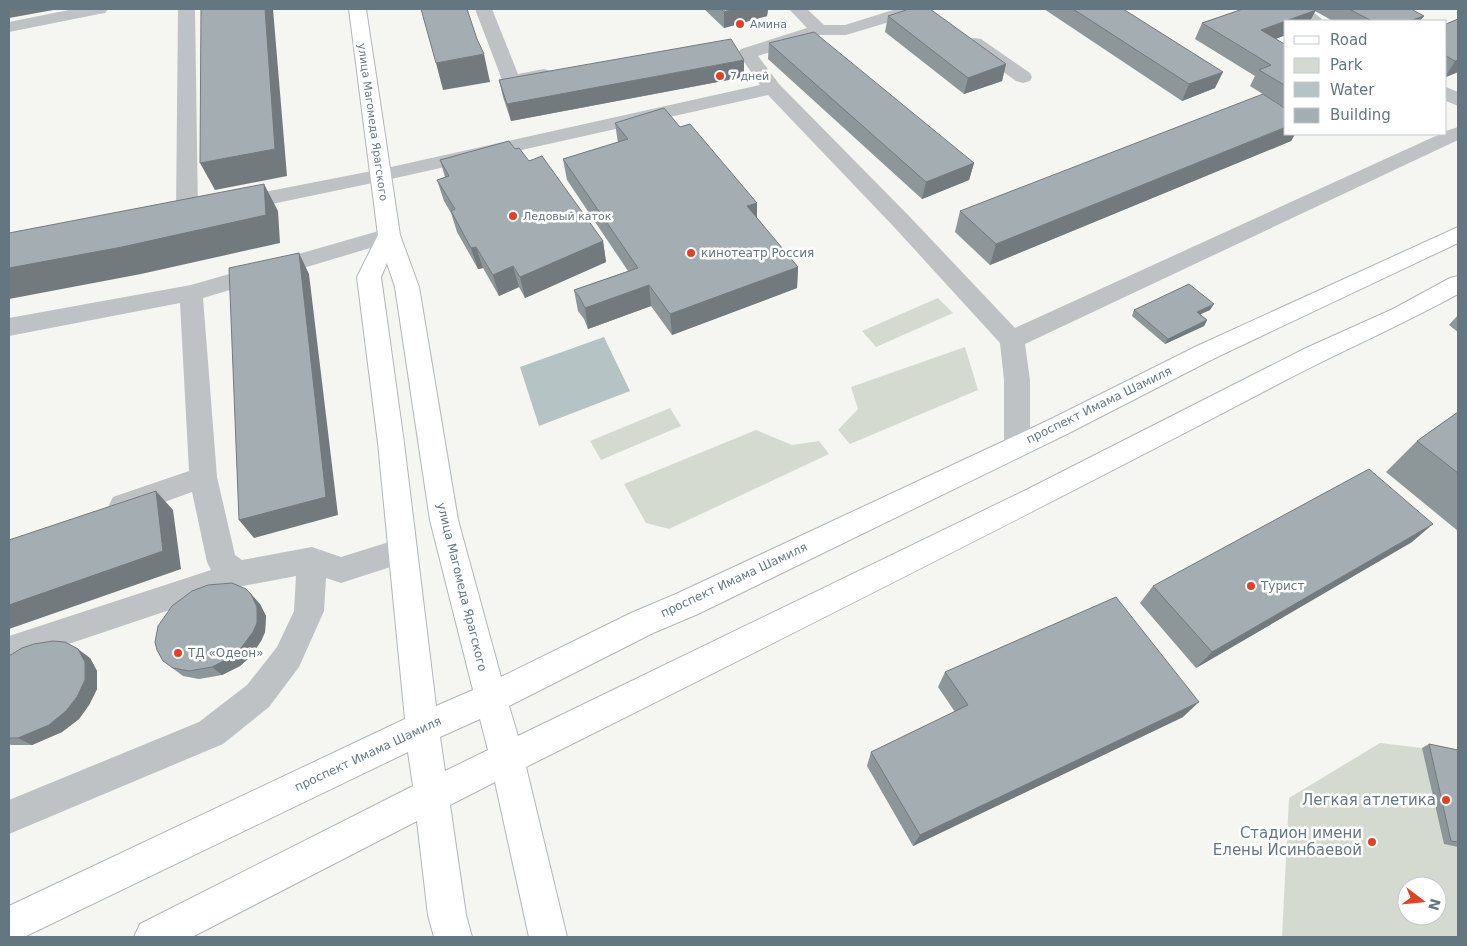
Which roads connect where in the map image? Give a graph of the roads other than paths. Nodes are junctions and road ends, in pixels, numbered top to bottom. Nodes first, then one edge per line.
1 (99, 9) edge
2 (186, 9) edge
3 (357, 9) edge
4 (483, 9) edge
5 (797, 9) edge
6 (912, 9) edge
7 (1290, 9) edge
8 (1312, 20) edge
9 (9, 27) edge
10 (819, 30) junction
11 (960, 32) edge
12 (559, 73) edge
13 (1023, 77) dead end
14 (772, 88) junction
15 (1447, 94) edge
16 (1458, 100) edge
17 (1458, 133) edge
18 (382, 175) junction
19 (1458, 234) edge
20 (389, 235) junction
21 (1458, 284) edge
22 (191, 293) junction
23 (9, 327) edge
24 (1012, 340) junction
25 (1017, 445) junction
26 (203, 477) junction
27 (101, 513) edge
28 (402, 551) junction
29 (312, 560) junction
30 (238, 574) junction
31 (9, 650) edge
32 (490, 699) junction
33 (422, 728) junction
34 (507, 760) junction
35 (431, 795) junction
36 (9, 817) edge
37 (9, 925) edge
38 (153, 937) edge
39 (453, 937) edge
40 (548, 937) edge

1 - 9 street
2 - 18 street
3 - 18 main road, улица Магомеда Ярагского
4 - 12 street
5 - 10 street
6 - 10 street
7 - 8 street
10 - 14 street
11 - 13 street
14 - 18 street
14 - 24 street
15 - 16 street
17 - 24 street
18 - 20 main road, улица Магомеда Ярагского
19 - 25 main road, проспект Имама Шамиля
20 - 22 street
20 - 28 main road
20 - 32 main road, улица Магомеда Ярагского
21 - 34 main road
22 - 23 street
22 - 26 street
24 - 25 street
25 - 32 main road, проспект Имама Шамиля
26 - 27 street
26 - 30 street
28 - 29 street
28 - 33 main road
29 - 30 street
29 - 36 street
30 - 31 street
32 - 33 main road, проспект Имама Шамиля
32 - 34 main road, улица Магомеда Ярагского
33 - 35 main road
33 - 37 main road, проспект Имама Шамиля
34 - 35 main road
34 - 40 main road, улица Магомеда Ярагского
35 - 38 main road
35 - 39 main road

